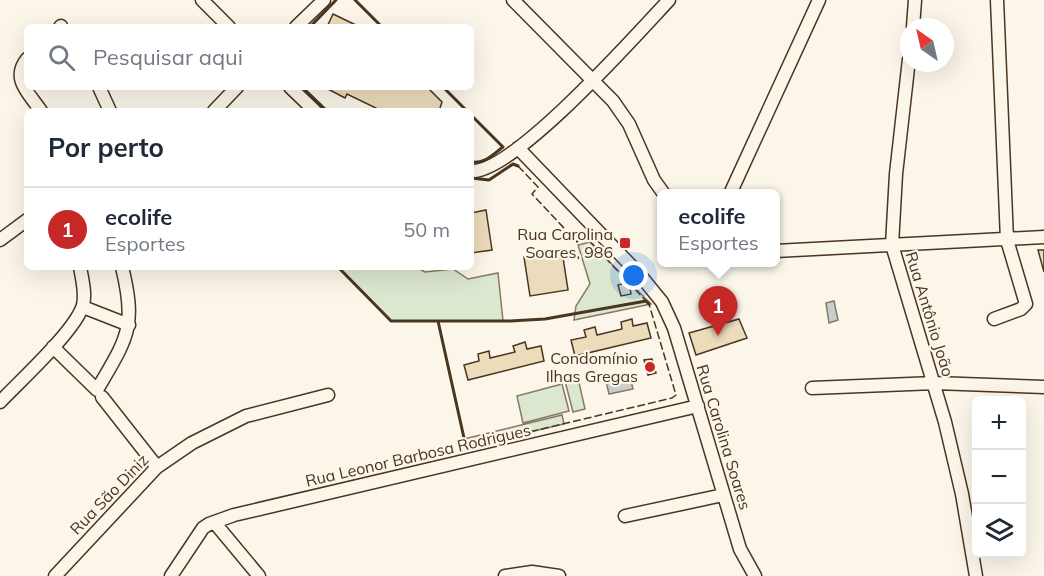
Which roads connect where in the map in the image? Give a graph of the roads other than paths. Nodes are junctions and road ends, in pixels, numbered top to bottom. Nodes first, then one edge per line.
1 (202, 0) edge
2 (324, 0) edge
3 (513, 0) edge
4 (669, 0) edge
5 (819, 0) edge
6 (915, 0) edge
7 (997, 0) edge
8 (913, 18) edge
9 (226, 24) edge
10 (300, 24) edge
11 (24, 63) edge
12 (908, 72) edge
13 (592, 81) junction
14 (24, 85) edge
15 (27, 90) edge
16 (100, 90) edge
17 (234, 90) edge
18 (293, 90) edge
19 (39, 108) edge
20 (109, 108) edge
21 (217, 108) edge
22 (312, 108) edge
23 (518, 148) junction
24 (474, 171) edge
25 (660, 189) edge
26 (732, 189) edge
27 (24, 222) edge
28 (1044, 237) edge
29 (0, 240) edge
30 (1007, 240) junction
31 (891, 245) junction
32 (780, 251) edge
33 (80, 270) edge
34 (123, 270) edge
35 (83, 307) junction
36 (994, 320) dead end
37 (129, 325) junction
38 (52, 347) junction
39 (935, 383) junction
40 (1044, 387) edge
41 (812, 388) dead end
42 (99, 394) junction
43 (328, 395) dead end
44 (0, 402) edge
45 (698, 406) junction
46 (157, 467) junction
47 (723, 495) junction
48 (625, 516) dead end
49 (214, 522) junction
50 (55, 576) edge
51 (171, 576) edge
52 (259, 576) edge
53 (506, 576) edge
54 (559, 576) edge
55 (755, 576) edge
56 (976, 576) edge

1 - 9 street
2 - 10 street
3 - 13 street
4 - 13 street
5 - 26 street
6 - 8 street
7 - 30 street
11 - 14 street
12 - 31 street, Rua Antônio João
13 - 23 street
13 - 25 street
15 - 19 street
16 - 20 street
17 - 21 street
18 - 22 street
23 - 24 street
23 - 45 street, Rua Carolina Soares
27 - 29 street
28 - 30 street
30 - 31 street
30 - 36 street
31 - 32 street
31 - 39 street, Rua Antônio João
33 - 35 street
34 - 37 street
35 - 37 street
35 - 38 street
37 - 42 street
38 - 42 street
38 - 44 street
39 - 40 street
39 - 41 street
39 - 56 street, Rua Antônio João
42 - 46 street
43 - 46 street, Rua São Diniz
45 - 47 street, Rua Carolina Soares
45 - 49 street, Rua Leonor Barbosa Rodrigues
46 - 50 street, Rua São Diniz
47 - 48 street
47 - 55 street, Rua Carolina Soares
49 - 51 street, Rua Leonor Barbosa Rodrigues
49 - 52 street
53 - 54 street

